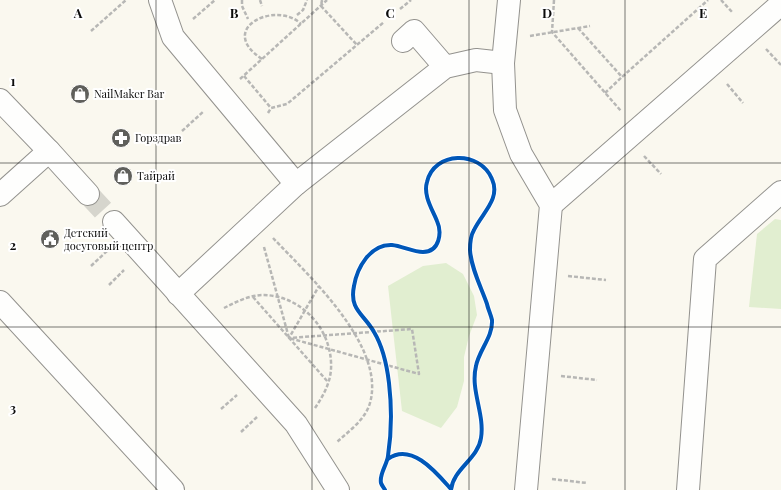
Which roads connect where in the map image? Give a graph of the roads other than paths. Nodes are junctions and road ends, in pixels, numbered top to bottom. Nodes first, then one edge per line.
1 (160, 0) edge
2 (509, 0) edge
3 (781, 4) edge
4 (403, 41) dead end
5 (503, 63) junction
6 (445, 67) junction
7 (0, 100) edge
8 (49, 151) junction
9 (296, 184) junction
10 (781, 192) edge
11 (88, 194) tunnel mouth
12 (0, 195) edge
13 (551, 205) junction
14 (114, 222) tunnel mouth
15 (178, 294) junction
16 (0, 302) edge
17 (173, 490) edge
18 (338, 490) edge
19 (526, 490) edge
20 (688, 490) edge

1 - 9 lane
2 - 5 lane
3 - 13 lane
4 - 6 lane
5 - 6 lane
5 - 13 lane
6 - 9 lane
7 - 8 lane
8 - 11 lane
8 - 12 lane
9 - 15 lane
10 - 20 lane
13 - 19 lane
14 - 15 lane
15 - 18 lane
16 - 17 lane

